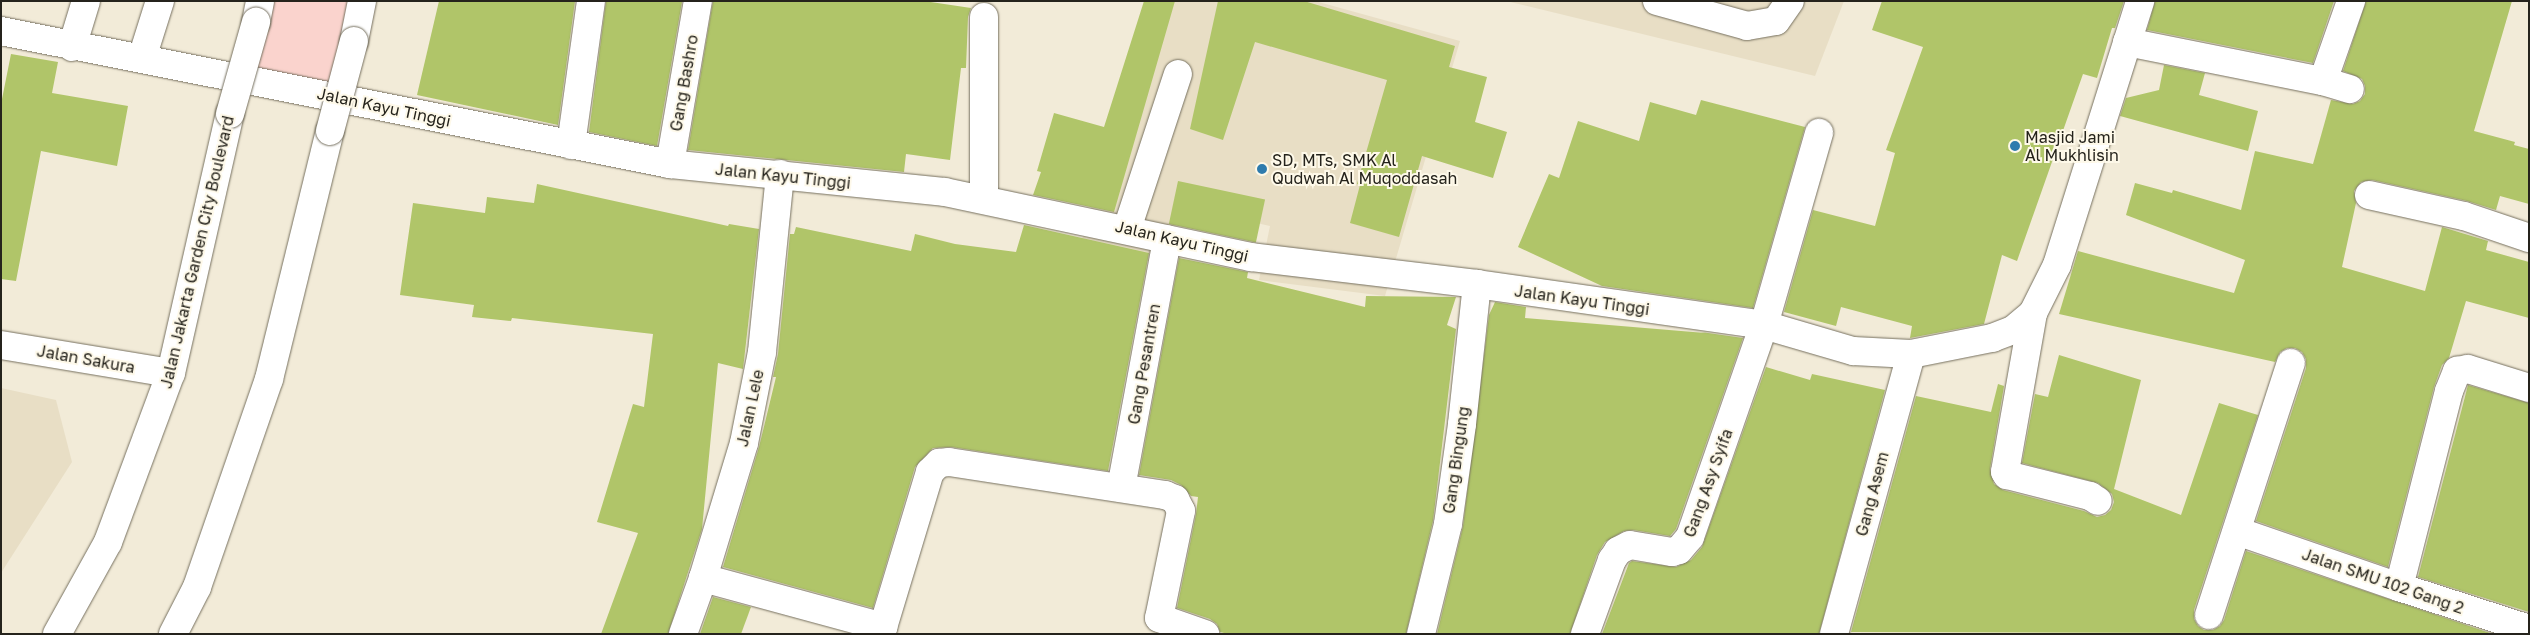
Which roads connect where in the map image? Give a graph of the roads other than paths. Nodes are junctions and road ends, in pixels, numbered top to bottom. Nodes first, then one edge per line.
1 (86, 1) edge
2 (160, 1) edge
3 (362, 1) edge
4 (591, 1) edge
5 (698, 1) edge
6 (1658, 1) edge
7 (1790, 1) edge
8 (2140, 1) edge
9 (2351, 1) edge
10 (258, 11) edge
11 (984, 17) dead end
12 (2, 34) edge
13 (2126, 42) junction
14 (72, 47) junction
15 (142, 58) junction
16 (1178, 74) dead end
17 (2323, 81) junction
18 (2350, 89) dead end
19 (1819, 133) dead end
20 (571, 145) junction
21 (670, 164) junction
22 (780, 174) junction
23 (2369, 195) dead end
24 (984, 199) junction
25 (1127, 229) junction
26 (2529, 238) edge
27 (1167, 239) junction
28 (1477, 284) junction
29 (2033, 313) junction
30 (1764, 326) junction
31 (1, 345) edge
32 (1911, 354) junction
33 (2291, 363) dead end
34 (171, 373) junction
35 (2529, 388) edge
36 (1121, 488) junction
37 (2098, 501) dead end
38 (2238, 531) junction
39 (704, 578) junction
40 (2399, 587) junction
41 (2209, 615) dead end
42 (1156, 626) edge
43 (2529, 628) edge
44 (882, 630) edge
45 (57, 634) edge
46 (173, 634) edge
47 (683, 634) edge
48 (1205, 634) edge
49 (1421, 634) edge
50 (1585, 634) edge
51 (1834, 634) edge

1 - 14 street
2 - 15 street
3 - 46 street, bridge
4 - 20 street
5 - 21 street, Gang Bashro
6 - 7 street
8 - 13 street, Jalan Kayu Tinggi
9 - 17 street
10 - 34 street, Jalan Jakarta Garden City Boulevard, bridge
11 - 24 street
12 - 14 street, Jalan Kayu Tinggi
13 - 17 street
13 - 29 street, Jalan Kayu Tinggi
14 - 15 street, Jalan Kayu Tinggi
15 - 20 street, Jalan Kayu Tinggi
16 - 25 street
17 - 18 street
19 - 30 street
20 - 21 street, Jalan Kayu Tinggi
21 - 22 street, Jalan Kayu Tinggi
22 - 24 street, Jalan Kayu Tinggi
22 - 39 street, Jalan Lele
23 - 26 street
24 - 25 street, Jalan Kayu Tinggi
25 - 27 street, Jalan Kayu Tinggi
27 - 28 street, Jalan Kayu Tinggi
27 - 36 street, Gang Pesantren
28 - 30 street, Jalan Kayu Tinggi
28 - 49 street, Gang Bingung
29 - 32 street, Jalan Kayu Tinggi
29 - 37 street
30 - 32 street, Jalan Kayu Tinggi
30 - 50 street, Gang Asy Syifa
31 - 34 street, Jalan Sakura
32 - 51 street, Gang Asem
33 - 38 street
34 - 45 street, Jalan Jakarta Garden City Boulevard
35 - 40 street
36 - 42 street
36 - 44 street
38 - 40 street, Jalan SMU 102 Gang 2
38 - 41 street
39 - 44 street
39 - 47 street, Jalan Lele
40 - 43 street, Jalan SMU 102 Gang 2
42 - 48 street

